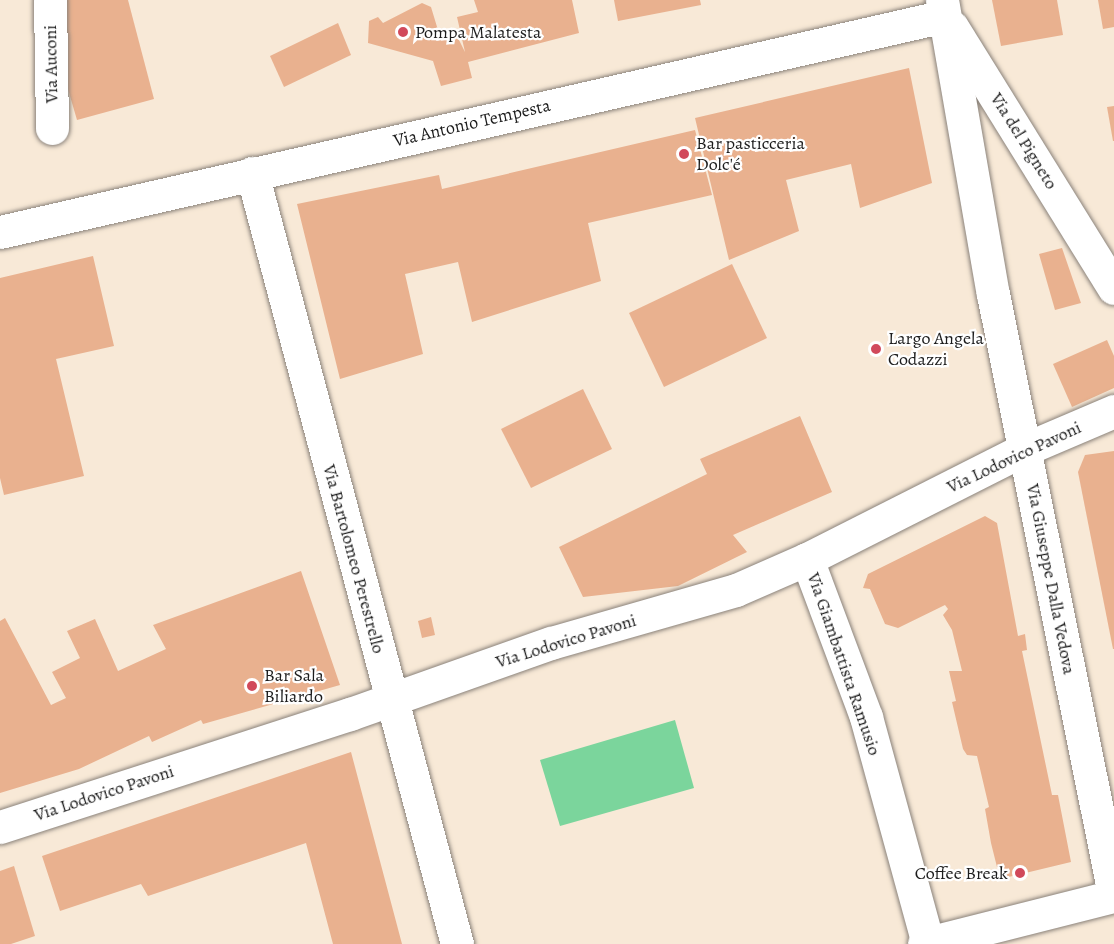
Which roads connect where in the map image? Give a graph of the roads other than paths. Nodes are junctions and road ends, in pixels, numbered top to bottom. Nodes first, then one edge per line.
1 (50, 0) edge
2 (938, 5) edge
3 (52, 128) dead end
4 (252, 173) junction
5 (0, 232) edge
6 (1114, 288) edge
7 (1114, 411) edge
8 (1025, 449) junction
9 (807, 559) junction
10 (391, 700) junction
11 (0, 827) edge
12 (1114, 895) edge
13 (457, 944) edge
14 (926, 944) edge

1 - 3 street, Via Auconi
2 - 4 street, Via Antonio Tempesta
2 - 6 street, Via del Pigneto
2 - 8 street, Via Giuseppe Dalla Vedova
4 - 5 street, Via Antonio Tempesta
4 - 10 street, Via Bartolomeo Perestrello
7 - 8 street, Via Lodovico Pavoni
8 - 9 street, Via Lodovico Pavoni
8 - 12 street, Via Giuseppe Dalla Vedova
9 - 10 street, Via Lodovico Pavoni
9 - 14 street, Via Giambattista Ramusio
10 - 11 street, Via Lodovico Pavoni
10 - 13 street, Via Bartolomeo Perestrello
12 - 14 street

